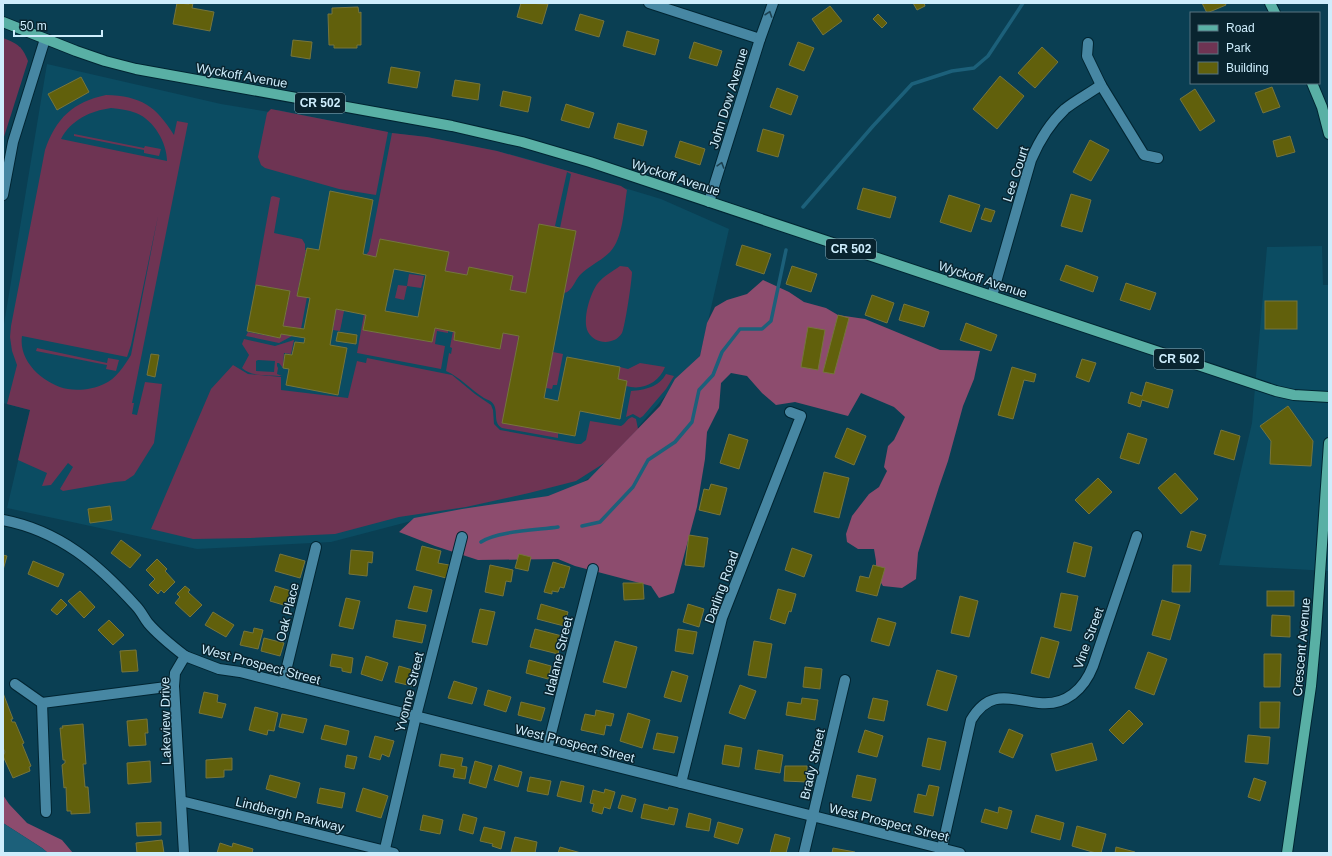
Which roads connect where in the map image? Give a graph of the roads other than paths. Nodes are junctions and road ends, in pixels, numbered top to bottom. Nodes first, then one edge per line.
1 (649, 3) edge
2 (773, 3) edge
3 (1270, 3) edge
4 (1274, 12) edge
5 (3, 22) edge
6 (45, 39) junction
7 (760, 39) junction
8 (1088, 43) dead end
9 (1312, 84) edge
10 (1101, 85) junction
11 (1329, 134) edge
12 (1158, 158) dead end
13 (3, 195) edge
14 (709, 202) junction
15 (992, 296) junction
16 (1329, 397) edge
17 (790, 412) dead end
18 (1329, 443) edge
19 (3, 520) edge
20 (1137, 536) dead end
21 (462, 537) dead end
22 (316, 547) dead end
23 (593, 569) dead end
24 (185, 656) junction
25 (845, 680) dead end
26 (283, 683) junction
27 (15, 684) dead end
28 (174, 686) junction
29 (42, 703) junction
30 (416, 716) junction
31 (547, 749) junction
32 (681, 783) junction
33 (181, 801) junction
34 (46, 812) dead end
35 (814, 816) junction
36 (942, 848) junction
37 (387, 852) edge
38 (184, 853) edge
39 (804, 853) edge
40 (960, 853) edge
41 (1287, 853) edge

1 - 7 street
7 -> 2 street, John Dow Avenue
3 - 4 main road
5 - 6 main road, Wyckoff Avenue / CR 502
6 - 13 street
6 - 14 main road, Wyckoff Avenue / CR 502
14 -> 7 street, John Dow Avenue
8 - 10 street
9 - 11 main road
10 - 12 street
10 - 15 street, Lee Court
14 - 15 main road, Wyckoff Avenue / CR 502
15 - 16 main road, Wyckoff Avenue / CR 502
17 - 32 street, Darling Road
18 - 41 main road, Crescent Avenue
19 - 24 street
20 - 36 street, Vine Street
21 - 30 street, Yvonne Street
22 - 26 street, Oak Place
23 - 31 street, Idalane Street
24 - 26 street, West Prospect Street
24 - 28 street, Lakeview Drive
25 - 35 street, Brady Street
26 - 30 street, West Prospect Street
27 - 29 street
28 - 29 street
28 - 33 street, Lakeview Drive
29 - 34 street
30 - 31 street, West Prospect Street
30 - 37 street, Yvonne Street
31 - 32 street, West Prospect Street
32 - 35 street, West Prospect Street
33 - 37 street, Lindbergh Parkway
33 - 38 street, Lakeview Drive
35 - 36 street, West Prospect Street
35 - 39 street, Brady Street
36 - 40 street, West Prospect Street

